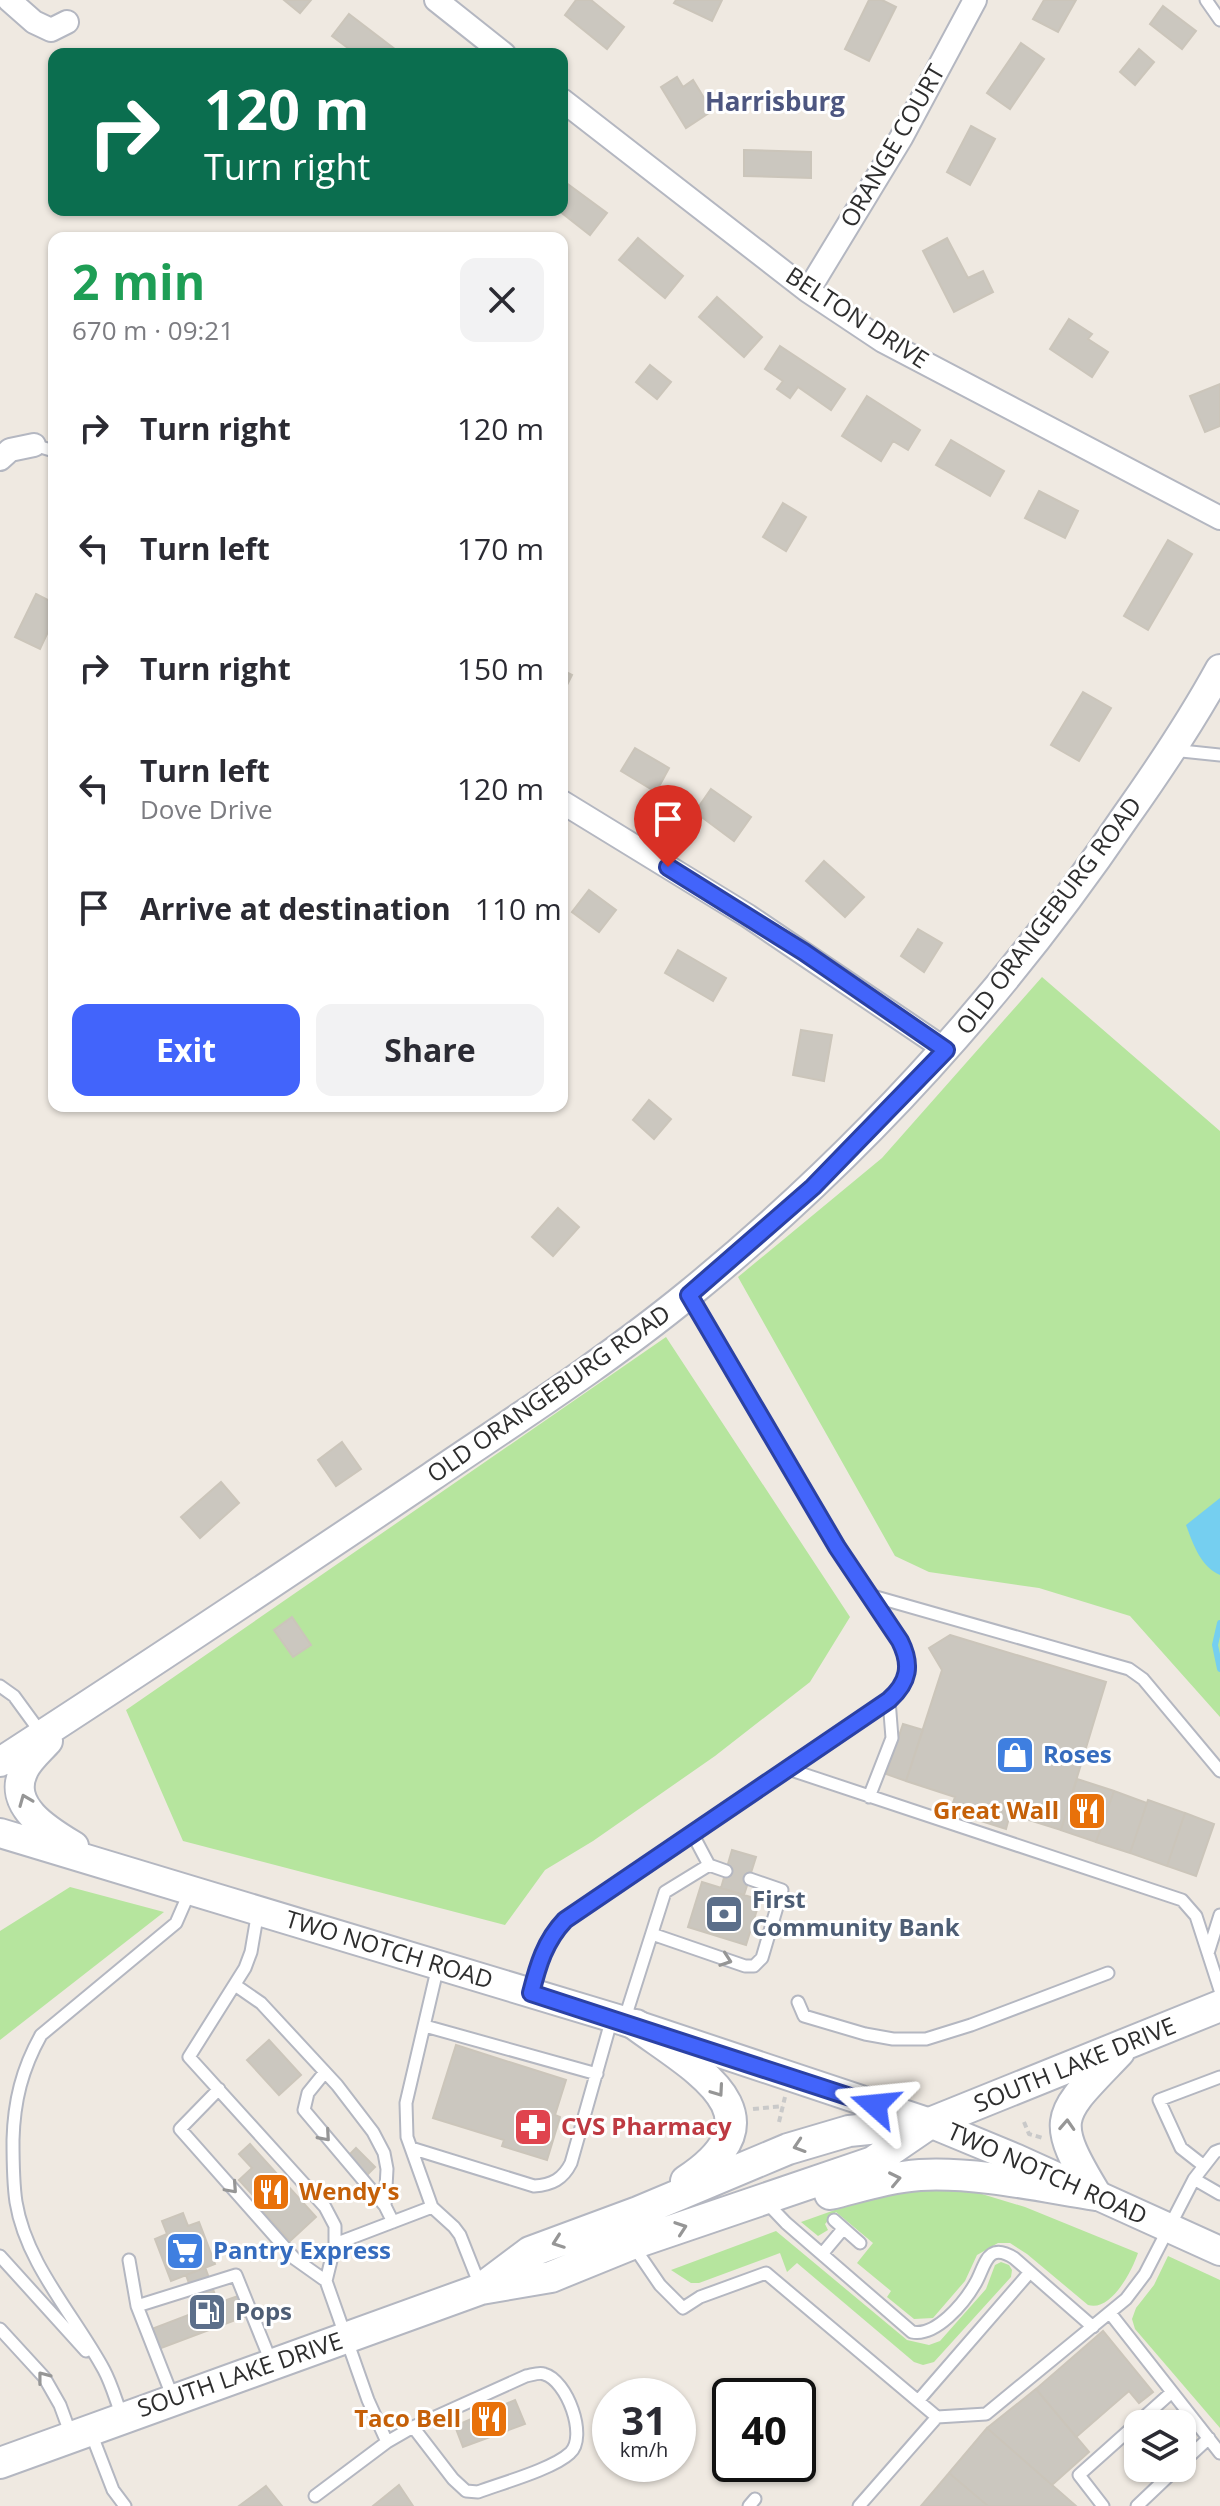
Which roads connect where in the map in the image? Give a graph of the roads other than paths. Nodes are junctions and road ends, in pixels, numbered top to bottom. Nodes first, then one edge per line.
1 (9, 0) edge
2 (436, 0) edge
3 (975, 0) edge
4 (1206, 0) edge
5 (1220, 20) edge
6 (67, 22) dead end
7 (496, 48) edge
8 (568, 105) edge
9 (808, 291) junction
10 (44, 448) edge
11 (0, 459) edge
12 (1220, 518) edge
13 (1220, 669) edge
14 (1172, 750) junction
15 (1220, 755) edge
16 (568, 806) edge
17 (946, 1050) junction
18 (689, 1295) junction
19 (869, 1595) junction
20 (0, 1686) edge
21 (889, 1700) junction
22 (67, 1719) junction
23 (42, 1735) junction
24 (0, 1762) edge
25 (788, 1769) junction
26 (1220, 1771) edge
27 (869, 1797) junction
28 (0, 1833) edge
29 (692, 1833) junction
30 (105, 1865) junction
31 (709, 1865) junction
32 (726, 1871) dead end
33 (750, 1879) dead end
34 (190, 1891) junction
35 (258, 1911) junction
36 (1220, 1915) edge
37 (652, 1934) junction
38 (1207, 1954) junction
39 (438, 1965) junction
40 (1108, 1973) dead end
41 (235, 1985) junction
42 (531, 1993) junction
43 (798, 2002) dead end
44 (1219, 2006) edge
45 (624, 2021) junction
46 (425, 2026) junction
47 (1128, 2043) junction
48 (325, 2072) junction
49 (597, 2074) junction
50 (1220, 2077) edge
51 (219, 2089) junction
52 (930, 2123) junction
53 (411, 2148) junction
54 (1220, 2150) edge
55 (1204, 2166) junction
56 (1194, 2179) junction
57 (1220, 2194) edge
58 (1096, 2195) junction
59 (764, 2200) junction
60 (385, 2206) junction
61 (432, 2207) junction
62 (638, 2212) junction
63 (393, 2222) junction
64 (1168, 2227) junction
65 (860, 2243) dead end
66 (335, 2244) junction
67 (632, 2244) junction
68 (1220, 2251) edge
69 (822, 2254) junction
70 (0, 2256) edge
71 (129, 2260) dead end
72 (1030, 2272) junction
73 (326, 2281) junction
74 (481, 2289) junction
75 (137, 2306) junction
76 (1110, 2313) junction
77 (1093, 2327) junction
78 (0, 2329) edge
79 (346, 2338) junction
80 (272, 2364) junction
81 (105, 2372) junction
82 (1172, 2392) junction
83 (174, 2399) junction
84 (918, 2401) junction
85 (122, 2417) junction
86 (937, 2417) junction
87 (413, 2427) junction
88 (80, 2432) junction
89 (1209, 2438) junction
90 (387, 2442) junction
91 (1196, 2450) edge
92 (1220, 2453) edge
93 (0, 2463) edge
94 (1162, 2482) edge
95 (315, 2496) dead end
96 (125, 2506) edge
97 (859, 2506) edge
98 (1103, 2506) edge
99 (1137, 2506) edge

1 - 6 street
2 - 7 street
3 - 9 street, ORANGE COURT
4 - 5 lane
8 - 9 street, BELTON DRIVE
9 - 12 street, BELTON DRIVE
10 - 11 street
13 - 14 street, OLD ORANGEBURG ROAD
14 - 15 lane
14 - 17 street, OLD ORANGEBURG ROAD
16 - 17 street
17 - 18 street, OLD ORANGEBURG ROAD
18 - 19 lane
18 - 22 street, OLD ORANGEBURG ROAD
19 - 21 lane
19 - 26 lane
20 - 23 lane
21 - 25 lane
21 - 27 lane
22 - 23 street, OLD ORANGEBURG ROAD
30 -> 22 street
23 - 24 street, OLD ORANGEBURG ROAD
25 - 27 lane
25 - 29 lane
27 - 38 lane
28 - 30 street, TWO NOTCH ROAD
29 - 31 lane
29 - 42 lane
30 - 34 street, TWO NOTCH ROAD
31 - 32 lane
31 - 37 lane
37 -> 33 lane
34 - 35 street, TWO NOTCH ROAD
34 - 81 lane
35 - 39 street, TWO NOTCH ROAD
35 - 41 lane
36 - 38 lane
37 - 45 lane
38 - 44 lane
39 - 42 street, TWO NOTCH ROAD
39 - 46 lane
40 - 43 lane
41 - 48 lane
41 - 51 lane
42 - 45 street, TWO NOTCH ROAD
44 - 47 main road, SOUTH LAKE DRIVE
45 - 49 lane
45 - 52 street, TWO NOTCH ROAD
45 -> 62 main road
46 - 49 lane
46 - 53 lane
47 - 52 main road, SOUTH LAKE DRIVE
58 -> 47 main road
48 - 60 lane
48 -> 60 lane
49 - 53 lane
50 - 55 lane
51 - 66 lane
51 -> 73 lane
52 - 58 street, TWO NOTCH ROAD
52 - 59 main road, SOUTH LAKE DRIVE
52 -> 62 main road, SOUTH LAKE DRIVE
53 - 61 lane
54 - 55 lane
55 - 56 lane
56 - 57 lane
56 - 64 lane
59 -> 58 main road
58 - 64 street, TWO NOTCH ROAD
67 -> 59 main road, SOUTH LAKE DRIVE
59 - 69 lane
60 - 63 lane
61 - 63 lane
61 - 74 lane
62 -> 74 main road, SOUTH LAKE DRIVE
63 - 66 lane
64 - 68 street, TWO NOTCH ROAD
64 - 76 lane
65 - 69 lane
66 - 73 lane
67 - 74 main road, SOUTH LAKE DRIVE
67 - 84 lane
69 - 72 lane
70 - 81 lane
71 - 75 lane
72 - 77 lane
72 - 84 lane
73 - 79 lane
74 - 79 main road, SOUTH LAKE DRIVE
75 - 80 lane
75 - 83 lane
76 - 77 lane
76 - 82 lane
77 - 86 lane
88 -> 78 lane
79 - 80 main road, SOUTH LAKE DRIVE
79 - 90 lane
80 - 83 main road, SOUTH LAKE DRIVE
81 - 85 lane
82 - 89 lane
82 - 98 lane
83 - 85 main road, SOUTH LAKE DRIVE
84 - 86 lane
85 - 88 main road, SOUTH LAKE DRIVE
86 - 97 lane
87 - 87 lane
87 - 90 lane
88 - 93 main road, SOUTH LAKE DRIVE
88 - 96 lane
89 - 91 lane
89 - 92 lane
90 - 95 lane
94 - 99 lane

